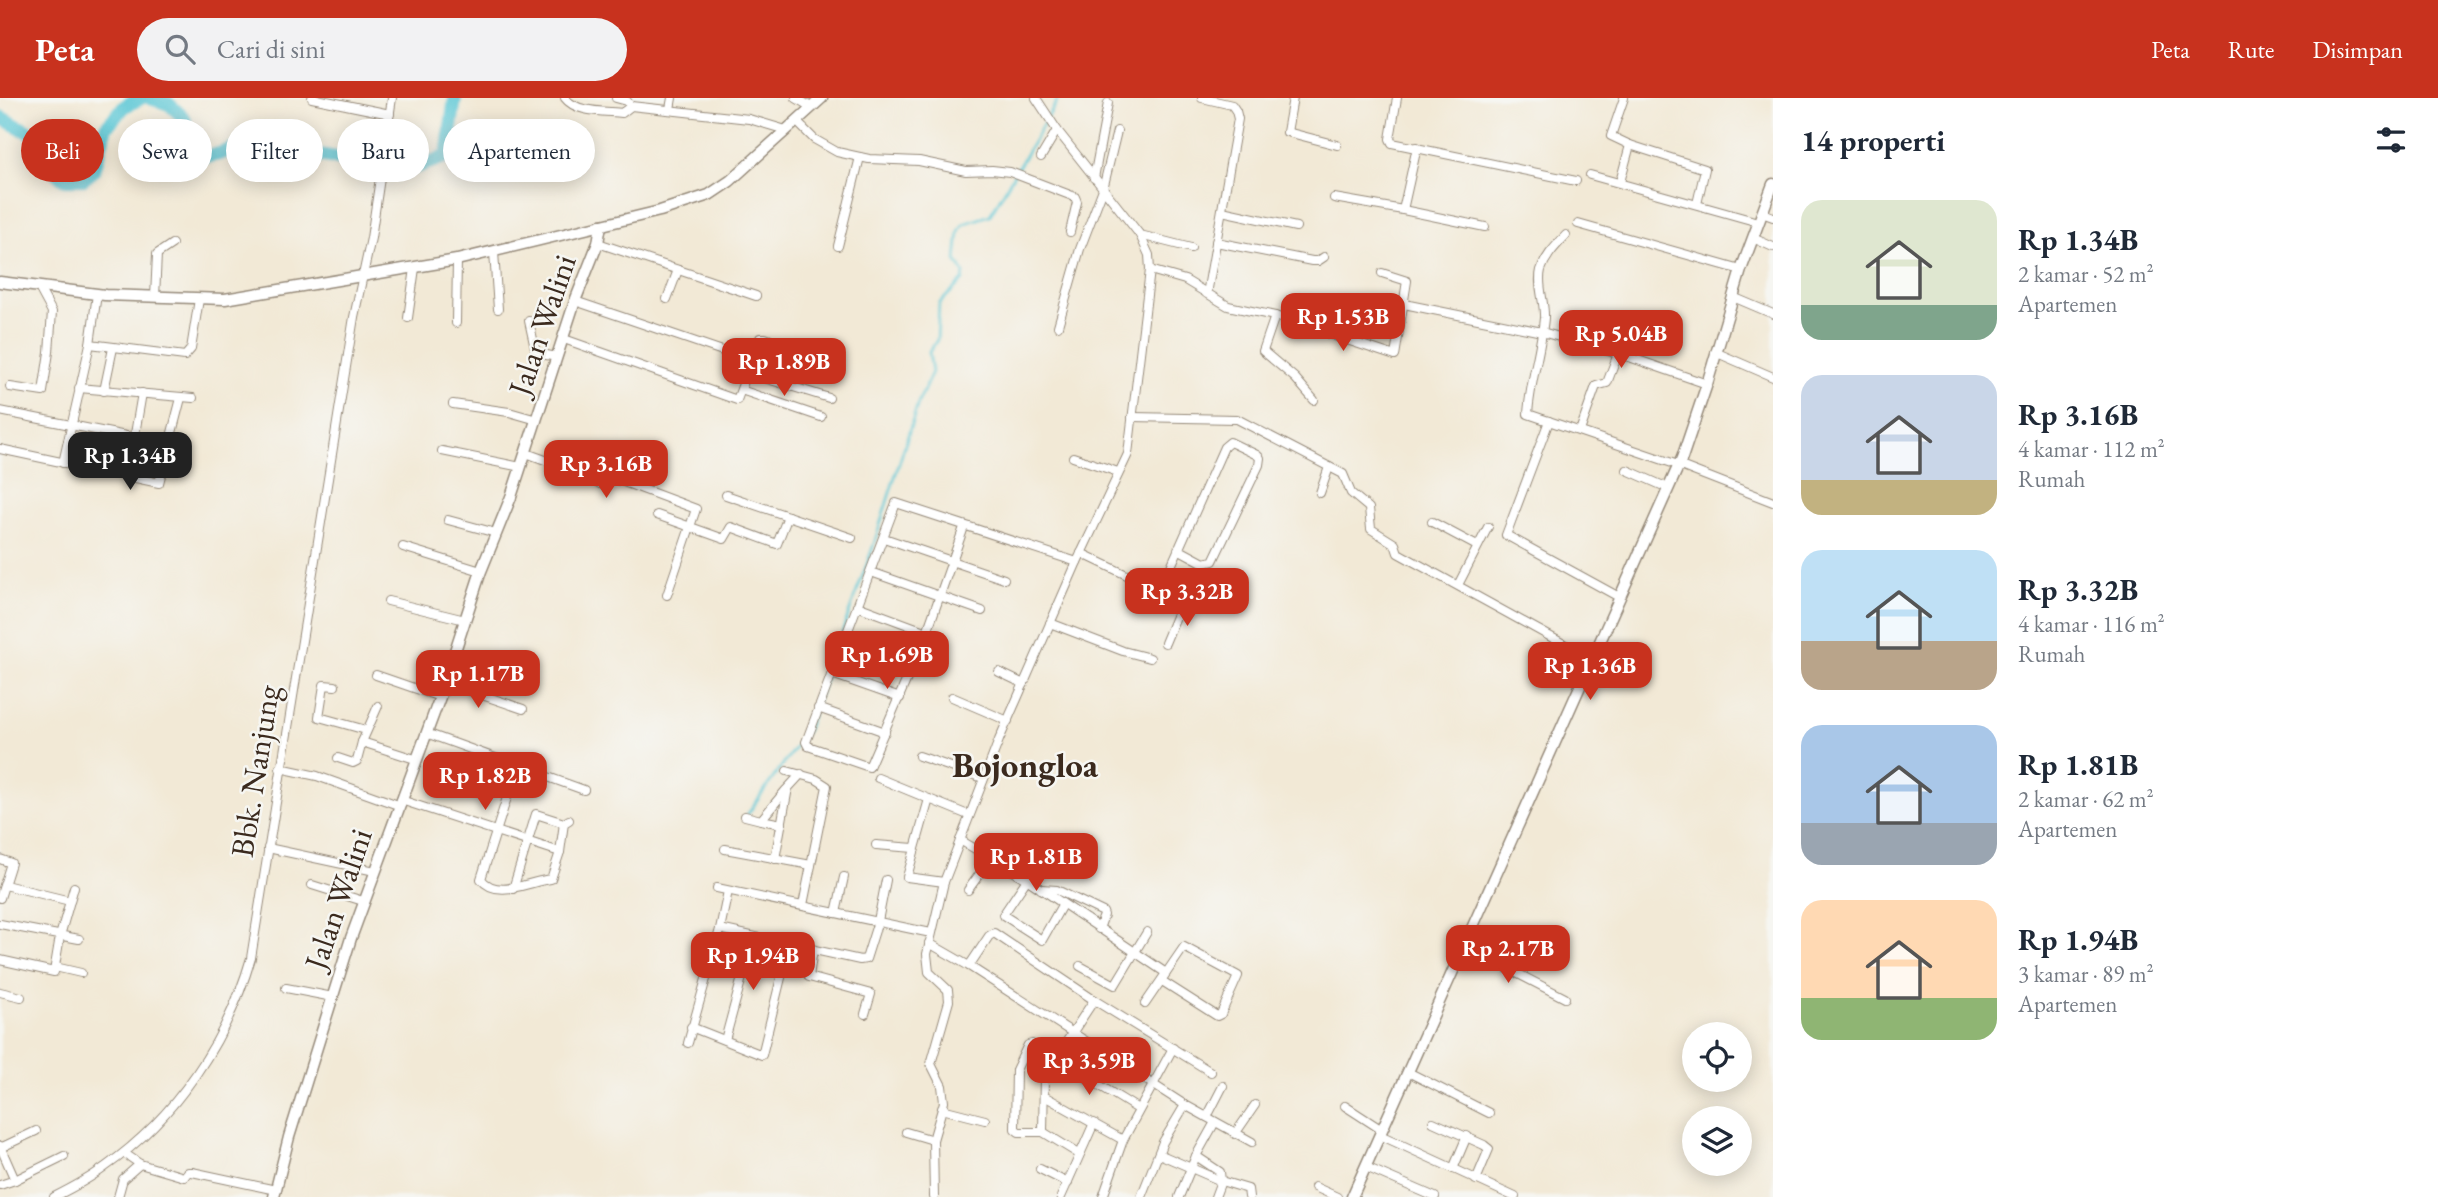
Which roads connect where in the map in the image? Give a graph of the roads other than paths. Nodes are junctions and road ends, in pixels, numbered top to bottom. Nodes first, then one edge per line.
1 (312, 98) edge
2 (392, 98) edge
3 (565, 98) edge
4 (616, 98) edge
5 (672, 98) edge
6 (796, 98) edge
7 (822, 98) edge
8 (1036, 98) edge
9 (1202, 98) edge
10 (1293, 98) edge
11 (1397, 98) edge
12 (1624, 98) edge
13 (1108, 103) dead end
14 (631, 106) junction
15 (811, 107) junction
16 (670, 109) junction
17 (390, 114) junction
18 (796, 121) junction
19 (786, 130) junction
20 (1056, 130) junction
21 (1118, 131) dead end
22 (1337, 145) dead end
23 (1630, 145) junction
24 (1417, 147) junction
25 (860, 157) junction
26 (1041, 157) dead end
27 (1590, 175) dead end
28 (1094, 178) junction
29 (1576, 181) dead end
30 (1620, 182) junction
31 (1773, 184) edge
32 (1103, 188) junction
33 (1334, 198) dead end
34 (1697, 204) junction
35 (1402, 210) junction
36 (1223, 211) junction
37 (1765, 218) edge
38 (1578, 224) dead end
39 (601, 225) junction
40 (1296, 226) dead end
41 (1485, 227) dead end
42 (1070, 232) dead end
43 (1140, 235) junction
44 (1566, 235) dead end
45 (1753, 238) junction
46 (1216, 242) junction
47 (598, 243) junction
48 (172, 244) dead end
49 (838, 246) dead end
50 (1773, 247) edge
51 (1191, 248) dead end
52 (494, 252) junction
53 (1324, 257) dead end
54 (457, 260) junction
55 (415, 268) junction
56 (678, 270) junction
57 (1150, 270) junction
58 (1741, 270) junction
59 (1382, 273) dead end
60 (362, 277) junction
61 (0, 282) edge
62 (38, 286) junction
63 (97, 294) junction
64 (1207, 294) junction
65 (756, 296) dead end
66 (1732, 297) junction
67 (155, 298) junction
68 (199, 299) junction
69 (667, 299) dead end
70 (575, 301) junction
71 (1404, 304) junction
72 (498, 309) dead end
73 (1773, 314) edge
74 (1275, 316) junction
75 (408, 318) dead end
76 (529, 321) dead end
77 (456, 323) dead end
78 (1058, 326) dead end
79 (1542, 332) junction
80 (564, 339) junction
81 (90, 344) junction
82 (113, 348) junction
83 (1716, 352) junction
84 (1618, 354) junction
85 (557, 357) junction
86 (752, 361) junction
87 (840, 364) dead end
88 (748, 373) junction
89 (1773, 377) edge
90 (1707, 384) junction
91 (10, 387) dead end
92 (79, 388) junction
93 (741, 390) junction
94 (104, 391) junction
95 (142, 393) junction
96 (181, 398) junction
97 (193, 398) dead end
98 (829, 398) dead end
99 (1314, 400) dead end
100 (453, 404) dead end
101 (0, 411) edge
102 (821, 417) dead end
103 (1132, 417) junction
104 (537, 420) junction
105 (1549, 421) junction
106 (70, 426) junction
107 (1580, 431) junction
108 (0, 449) edge
109 (442, 451) dead end
110 (526, 453) junction
111 (1073, 457) dead end
112 (63, 463) junction
113 (1678, 465) junction
114 (521, 467) junction
115 (1329, 467) junction
116 (1627, 470) dead end
117 (1118, 472) junction
118 (1668, 488) junction
119 (1321, 494) dead end
120 (726, 495) dead end
121 (1773, 502) edge
122 (657, 515) dead end
123 (788, 516) junction
124 (448, 520) dead end
125 (1432, 522) dead end
126 (690, 527) junction
127 (964, 527) junction
128 (1488, 527) dead end
129 (496, 533) junction
130 (852, 538) dead end
131 (884, 538) junction
132 (1477, 546) junction
133 (403, 547) dead end
134 (1178, 549) junction
135 (1082, 553) junction
136 (1077, 562) junction
137 (953, 563) junction
138 (481, 571) junction
139 (871, 572) junction
140 (1004, 579) dead end
141 (1458, 585) junction
142 (1160, 591) junction
143 (667, 595) dead end
144 (940, 596) junction
145 (1619, 597) junction
146 (388, 601) dead end
147 (1182, 602) junction
148 (857, 606) junction
149 (1199, 609) dead end
150 (982, 611) dead end
151 (465, 620) junction
152 (1050, 623) junction
153 (927, 632) junction
154 (844, 641) junction
155 (1165, 643) dead end
156 (1150, 658) dead end
157 (1591, 659) junction
158 (913, 664) junction
159 (999, 673) dead end
160 (832, 674) junction
161 (376, 675) dead end
162 (444, 682) junction
163 (1024, 684) junction
164 (335, 686) dead end
165 (440, 697) junction
166 (952, 697) dead end
167 (900, 698) junction
168 (377, 706) dead end
169 (818, 708) junction
170 (523, 709) dead end
171 (1008, 720) junction
172 (366, 730) junction
173 (885, 732) junction
174 (426, 733) junction
175 (362, 742) junction
176 (919, 756) dead end
177 (338, 758) dead end
178 (415, 760) junction
179 (281, 768) junction
180 (787, 771) dead end
181 (801, 774) junction
182 (878, 778) dead end
183 (983, 778) junction
184 (510, 788) dead end
185 (788, 788) junction
186 (584, 790) dead end
187 (929, 799) junction
188 (400, 802) junction
189 (968, 815) junction
190 (745, 816) dead end
191 (761, 820) junction
192 (782, 824) junction
193 (497, 831) junction
194 (960, 840) junction
195 (527, 842) junction
196 (876, 845) dead end
197 (268, 848) junction
198 (914, 848) junction
199 (725, 849) dead end
200 (560, 852) junction
201 (992, 857) junction
202 (0, 859) edge
203 (775, 859) junction
204 (1040, 860) dead end
205 (811, 865) junction
206 (375, 871) junction
207 (844, 877) dead end
208 (886, 880) dead end
209 (1028, 880) junction
210 (944, 882) junction
211 (5, 885) junction
212 (312, 885) dead end
213 (74, 887) dead end
214 (716, 888) dead end
215 (513, 889) junction
216 (1041, 889) junction
217 (968, 890) dead end
218 (728, 891) junction
219 (0, 897) edge
220 (70, 901) junction
221 (363, 901) junction
222 (803, 905) junction
223 (1062, 905) junction
224 (836, 914) junction
225 (878, 921) junction
226 (0, 924) edge
227 (720, 929) junction
228 (1099, 929) junction
229 (1147, 932) dead end
230 (931, 933) junction
231 (60, 936) junction
232 (753, 937) junction
233 (79, 939) dead end
234 (929, 943) junction
235 (789, 945) junction
236 (1464, 946) junction
237 (813, 950) junction
238 (1135, 953) junction
239 (0, 960) edge
240 (1080, 966) dead end
241 (55, 967) junction
242 (969, 967) junction
243 (81, 973) dead end
244 (1164, 977) junction
245 (286, 988) dead end
246 (0, 992) edge
247 (20, 997) dead end
248 (333, 997) junction
249 (1565, 998) dead end
250 (1094, 1000) junction
251 (1145, 1004) dead end
252 (865, 1014) dead end
253 (691, 1027) junction
254 (1071, 1032) junction
255 (725, 1040) junction
256 (688, 1043) dead end
257 (1173, 1048) junction
258 (1055, 1060) junction
259 (1211, 1072) dead end
260 (1408, 1072) junction
261 (1153, 1084) junction
262 (1223, 1086) dead end
263 (1044, 1096) junction
264 (1185, 1105) junction
265 (1255, 1105) dead end
266 (1345, 1106) dead end
267 (942, 1109) junction
268 (1138, 1109) junction
269 (1489, 1114) dead end
270 (1207, 1117) junction
271 (985, 1120) dead end
272 (1215, 1122) junction
273 (1433, 1122) dead end
274 (1094, 1124) junction
275 (36, 1131) dead end
276 (906, 1132) dead end
277 (1043, 1132) junction
278 (1381, 1132) junction
279 (1236, 1134) junction
280 (1466, 1136) junction
281 (933, 1140) junction
282 (1124, 1140) junction
283 (1252, 1142) dead end
284 (0, 1148) edge
285 (124, 1153) junction
286 (1079, 1154) junction
287 (1159, 1154) junction
288 (64, 1156) dead end
289 (1196, 1156) junction
290 (140, 1164) junction
291 (1366, 1167) junction
292 (1191, 1168) junction
293 (1040, 1169) dead end
294 (1453, 1169) junction
295 (15, 1180) junction
296 (1476, 1180) junction
297 (1221, 1181) junction
298 (1068, 1182) junction
299 (0, 1185) edge
300 (1315, 1187) dead end
301 (275, 1193) edge
302 (54, 1197) edge
303 (118, 1197) edge
304 (934, 1197) edge
305 (1061, 1197) edge
306 (1103, 1197) edge
307 (1141, 1197) edge
308 (1179, 1197) edge
309 (1215, 1197) edge
310 (1249, 1197) edge
311 (1337, 1197) edge
312 (1352, 1197) edge
313 (1435, 1197) edge
314 (1515, 1197) edge

1 - 17 street
2 - 17 street, Bbk. Nanjung
3 - 14 street
4 - 14 street
5 - 16 street
6 - 15 street
7 - 15 street
8 - 20 street
9 - 36 street
10 - 22 street
11 - 24 street
12 - 23 street
13 - 28 street
14 - 16 street
15 - 18 street
16 - 19 street
17 - 60 street, Bbk. Nanjung
18 - 19 street
18 - 25 street
19 - 39 street
20 - 26 street
20 - 28 street
21 - 32 street
23 - 30 street
23 - 34 street
24 - 29 street
24 - 35 street
25 - 42 street
25 - 49 street
27 - 30 street
28 - 32 street
30 - 34 street
31 - 37 street
32 - 43 street
32 - 78 street
33 - 35 street
34 - 37 street
35 - 41 street
36 - 40 street
36 - 46 street
37 - 45 street
38 - 58 street
39 - 47 street, Jalan Walini
39 - 52 street
43 - 51 street
43 - 57 street
44 - 79 street
45 - 50 street
45 - 58 street
46 - 53 street
46 - 64 street
47 - 56 street
47 - 70 street, Jalan Walini
48 - 67 street
52 - 54 street
52 - 72 street
54 - 55 street
54 - 77 street
55 - 60 street
55 - 75 street
56 - 65 street
56 - 69 street
57 - 64 street
57 - 103 street
58 - 66 street
59 - 71 street
60 - 68 street
60 - 179 street, Bbk. Nanjung
61 - 62 street
62 - 63 street
62 - 91 street
63 - 67 street
63 - 81 street
64 - 74 street
66 - 73 street
66 - 83 street
67 - 68 street
68 - 82 street
70 - 80 street, Jalan Walini
70 - 86 street
71 - 74 street
71 - 79 street
74 - 99 street
76 - 85 street
79 - 84 street
79 - 105 street
80 - 85 street, Jalan Walini
80 - 93 street
81 - 82 street
81 - 92 street
82 - 94 street
83 - 89 street
83 - 90 street
84 - 90 street
84 - 107 street
85 - 104 street, Jalan Walini
86 - 87 street
86 - 88 street
88 - 93 street
88 - 98 street
90 - 113 street
92 - 94 street
92 - 106 street
93 - 102 street
94 - 95 street
95 - 96 street
95 - 106 street
96 - 97 street
96 - 112 street
100 - 104 street
101 - 106 street
103 - 115 street
103 - 117 street
104 - 110 street, Jalan Walini
105 - 107 street
105 - 145 street
106 - 112 street
107 - 113 street
108 - 112 street
109 - 114 street
110 - 114 street, Jalan Walini
110 - 126 street
111 - 117 street
113 - 118 street
113 - 121 street
114 - 129 street, Jalan Walini
115 - 119 street
115 - 141 street
116 - 118 street
117 - 135 street
118 - 145 street
120 - 123 street
122 - 126 street
123 - 126 street
123 - 130 street
124 - 129 street
125 - 132 street
126 - 143 street
127 - 131 street
127 - 136 street
127 - 137 street
128 - 132 street
129 - 138 street, Jalan Walini
131 - 137 street
131 - 139 street
132 - 141 street
133 - 138 street
134 - 134 street
134 - 142 street
135 - 136 street
135 - 142 street
136 - 152 street
137 - 140 street
137 - 144 street
138 - 151 street, Jalan Walini
139 - 144 street
139 - 148 street
141 - 157 street
142 - 147 street
144 - 150 street
144 - 153 street
145 - 157 street
146 - 151 street
147 - 149 street
147 - 155 street
148 - 153 street
148 - 154 street
151 - 162 street, Jalan Walini
152 - 156 street
152 - 163 street
153 - 158 street
154 - 158 street
154 - 160 street
157 - 236 street
158 - 167 street
159 - 163 street
160 - 167 street
160 - 169 street
161 - 165 street
162 - 165 street, Jalan Walini
162 - 170 street
163 - 171 street
164 - 172 street
165 - 174 street, Jalan Walini
166 - 171 street
167 - 173 street
168 - 172 street
169 - 173 street
169 - 173 street
171 - 183 street
172 - 175 street
174 - 178 street, Jalan Walini
174 - 186 street
175 - 177 street
175 - 178 street
176 - 183 street
178 - 188 street, Jalan Walini
179 - 188 street
179 - 197 street, Bbk. Nanjung
180 - 181 street
181 - 185 street
181 - 205 street
182 - 187 street
183 - 189 street
184 - 193 street
185 - 191 street
185 - 192 street
187 - 189 street
187 - 198 street
188 - 193 street
188 - 206 street, Jalan Walini
189 - 194 street
190 - 191 street
191 - 192 street
192 - 203 street
193 - 195 street
193 - 215 street
194 - 201 street
194 - 210 street
195 - 200 street
195 - 200 street
195 - 215 street
196 - 198 street
197 - 206 street
197 - 285 street, Bbk. Nanjung
198 - 210 street
199 - 203 street
200 - 215 street
201 - 209 street
201 - 217 street
202 - 211 street
203 - 205 street
204 - 209 street
205 - 222 street
206 - 221 street, Jalan Walini
207 - 224 street
208 - 225 street
209 - 216 street
209 - 223 street
210 - 230 street
211 - 219 street
211 - 220 street
212 - 221 street
213 - 220 street
214 - 218 street
216 - 223 street
216 - 228 street
218 - 222 street
218 - 227 street
220 - 231 street
221 - 248 street, Jalan Walini
222 - 224 street
223 - 228 street
224 - 225 street
225 - 230 street
225 - 237 street
226 - 231 street
227 - 232 street
227 - 253 street
228 - 238 street
229 - 238 street
230 - 234 street
231 - 233 street
231 - 241 street
232 - 235 street
232 - 255 street
234 - 242 street
234 - 267 street
235 - 237 street
235 - 255 street
236 - 249 street
236 - 260 street
237 - 252 street
238 - 240 street
238 - 244 street
239 - 241 street
241 - 243 street
242 - 250 street
242 - 254 street
244 - 244 street
244 - 251 street
245 - 248 street
246 - 247 street
248 - 301 street, Jalan Walini
250 - 254 street
250 - 257 street
253 - 255 street
253 - 256 street
254 - 258 street
254 - 261 street
257 - 259 street
257 - 261 street
258 - 263 street
258 - 268 street
258 - 277 street
260 - 269 street
260 - 278 street
261 - 264 street
261 - 268 street
262 - 270 street
263 - 274 street
263 - 277 street
264 - 270 street
264 - 287 street
265 - 279 street
266 - 278 street
267 - 271 street
267 - 281 street
268 - 282 street
270 - 272 street
272 - 279 street
272 - 289 street
273 - 280 street
274 - 282 street
274 - 286 street
275 - 284 street
276 - 281 street
277 - 286 street
278 - 291 street
278 - 294 street
279 - 283 street
280 - 294 street
280 - 296 street
281 - 304 street
282 - 306 street
284 - 295 street
285 - 290 street
285 - 302 street, Bbk. Nanjung
286 - 298 street
287 - 292 street
287 - 307 street
288 - 295 street
289 - 292 street
289 - 297 street
290 - 301 street
290 - 303 street
291 - 312 street
291 - 313 street
292 - 297 street
292 - 308 street
293 - 298 street
294 - 296 street
295 - 299 street
296 - 314 street
297 - 309 street
297 - 310 street
298 - 305 street
300 - 311 street

